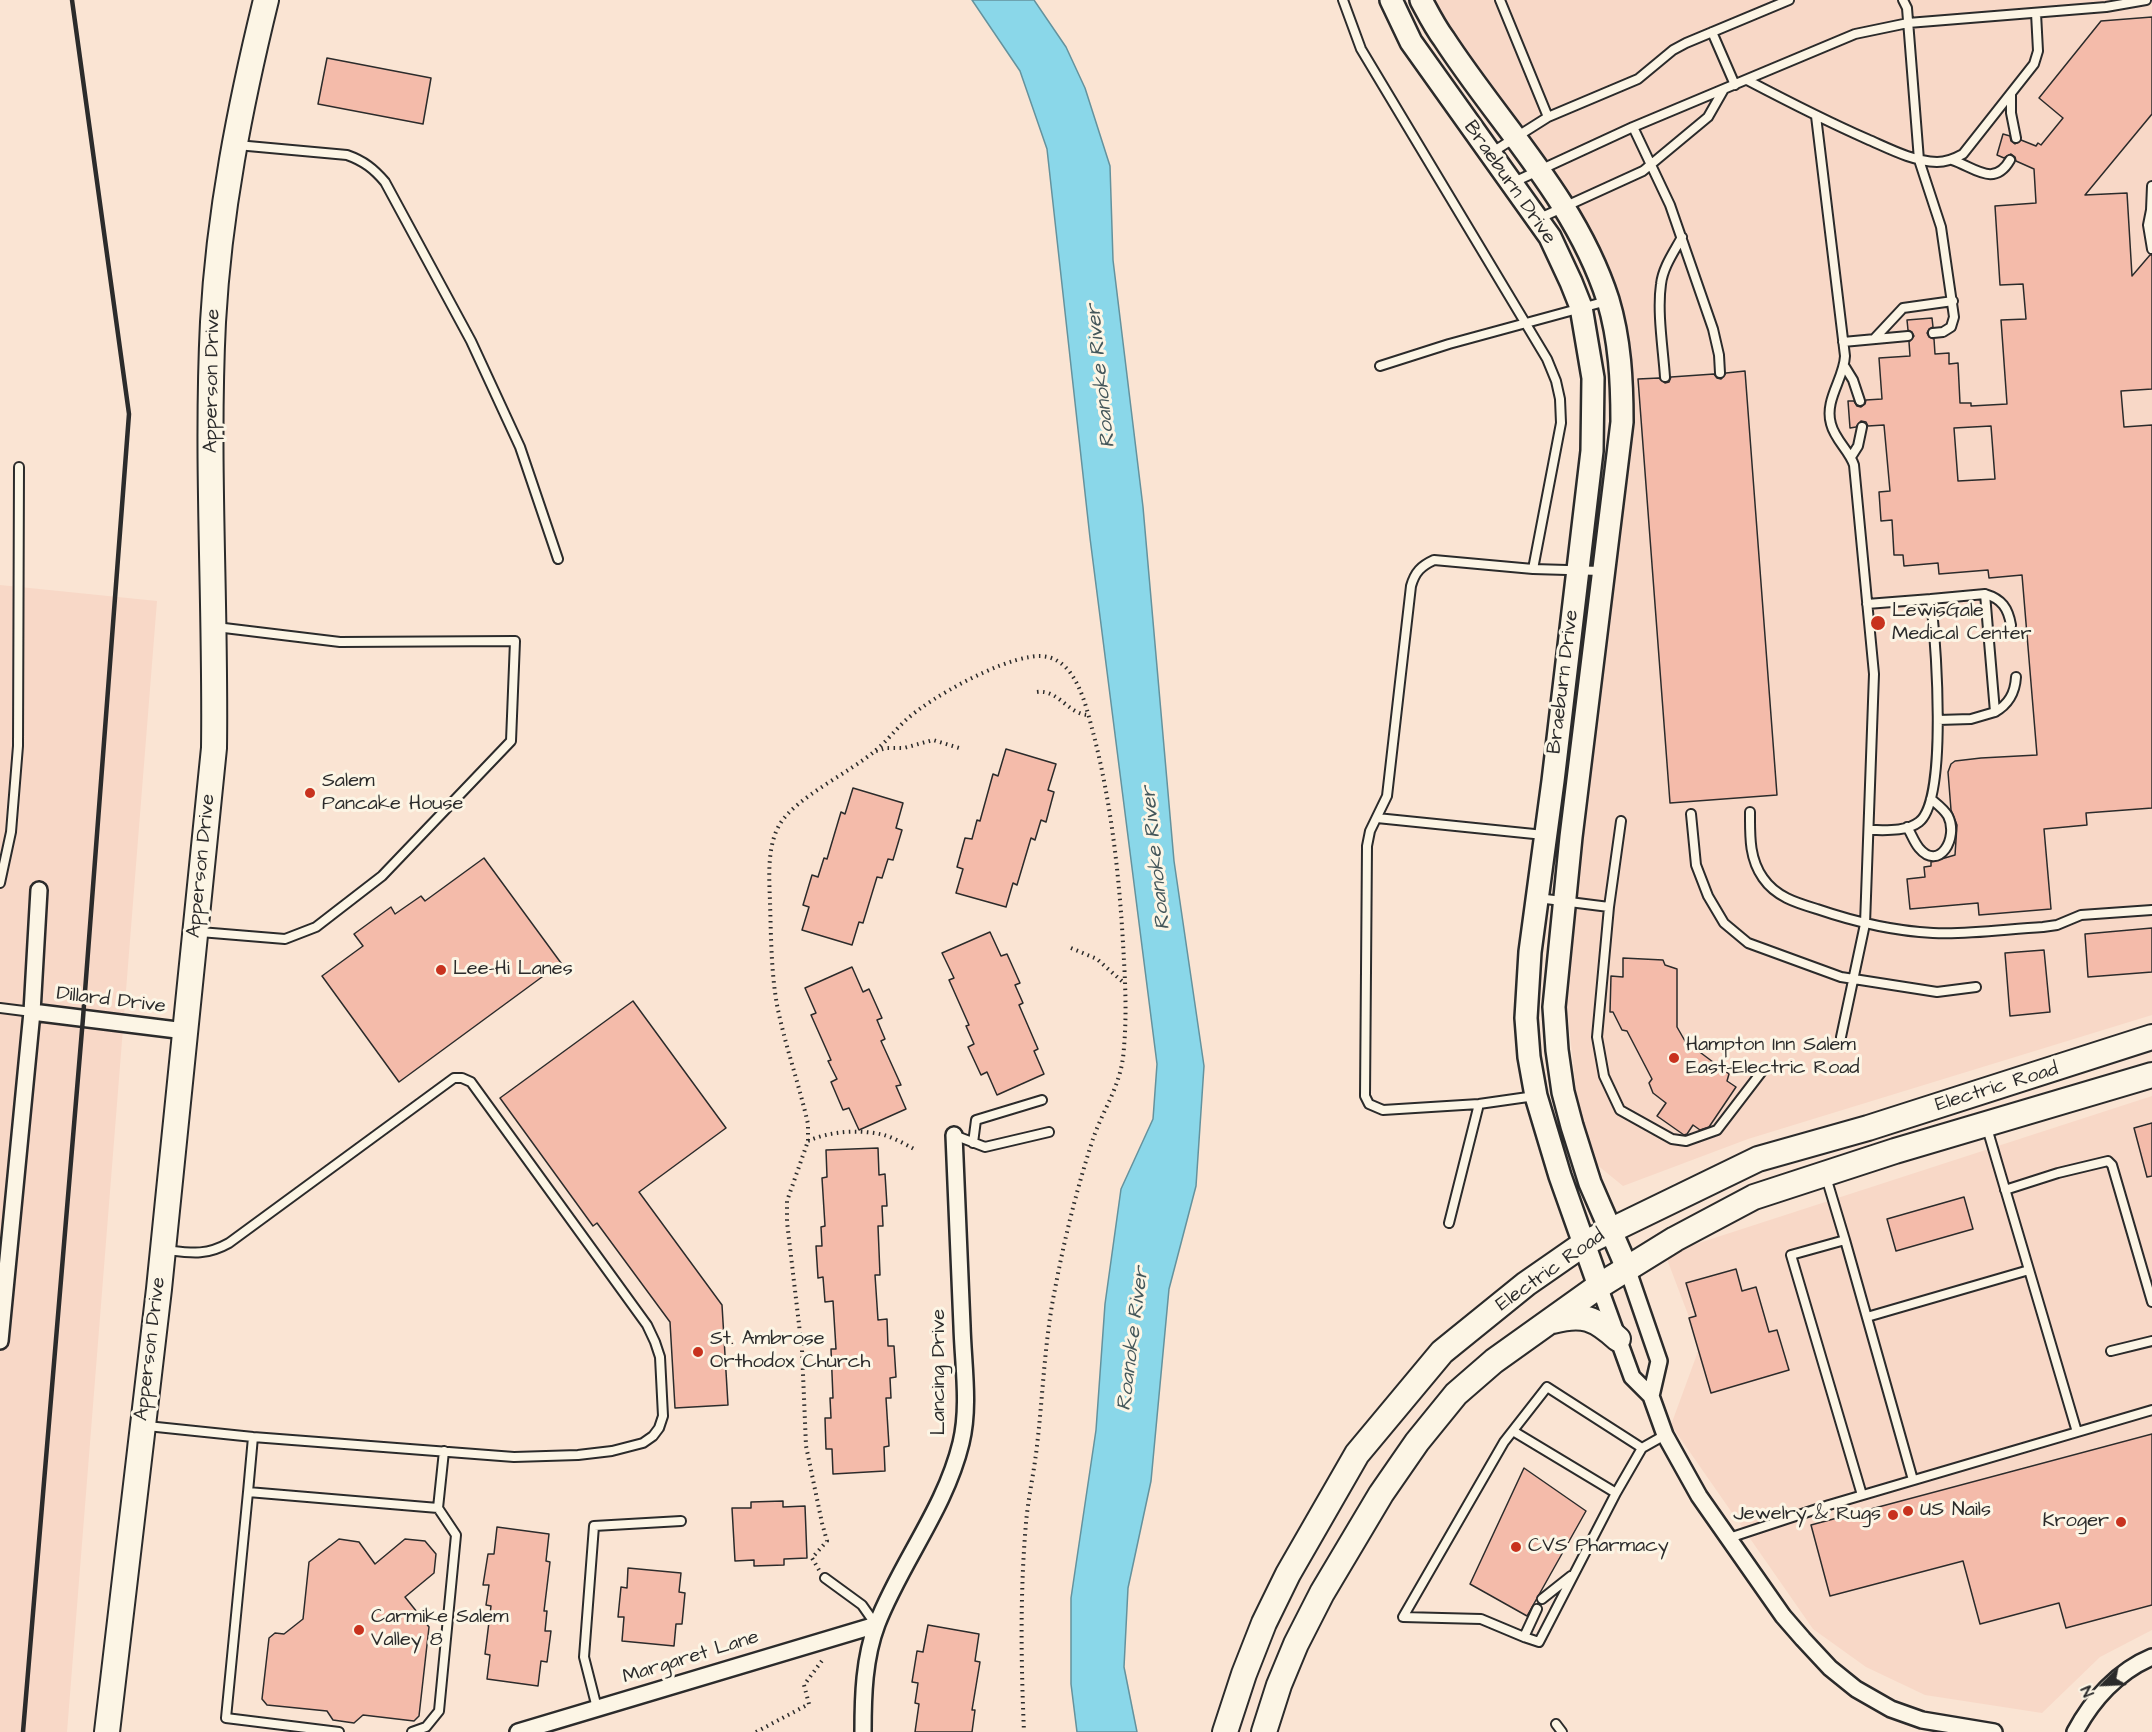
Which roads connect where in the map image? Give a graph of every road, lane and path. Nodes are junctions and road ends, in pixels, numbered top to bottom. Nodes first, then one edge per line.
1 (266, 0) edge
2 (1343, 0) edge
3 (1390, 0) edge
4 (1421, 0) edge
5 (1500, 0) edge
6 (1789, 0) edge
7 (1903, 0) edge
8 (2145, 0) edge
9 (2036, 13) junction
10 (1908, 23) junction
11 (1712, 32) junction
12 (1747, 80) junction
13 (1735, 85) junction
14 (1724, 89) junction
15 (2011, 94) junction
16 (1816, 116) junction
17 (1548, 117) junction
18 (1633, 127) junction
19 (1516, 138) junction
20 (2016, 138) dead end
21 (234, 144) junction
22 (1490, 153) junction
23 (1919, 160) junction
24 (1952, 160) junction
25 (2010, 160) dead end
26 (1650, 164) junction
27 (1539, 170) junction
28 (1512, 183) junction
29 (2152, 186) edge
30 (1564, 208) junction
31 (2152, 210) edge
32 (1538, 219) junction
33 (1682, 237) junction
34 (2152, 249) edge
35 (1608, 301) junction
36 (1953, 301) junction
37 (1581, 308) junction
38 (1526, 323) junction
39 (1933, 333) dead end
40 (1908, 336) dead end
41 (1874, 339) junction
42 (1843, 342) junction
43 (1380, 366) dead end
44 (1845, 367) junction
45 (1720, 373) dead end
46 (1665, 377) dead end
47 (1860, 400) dead end
48 (1862, 427) dead end
49 (1851, 457) junction
50 (19, 467) dead end
51 (558, 559) dead end
52 (1533, 569) junction
53 (1577, 570) junction
54 (1604, 572) junction
55 (1985, 594) junction
56 (1931, 599) junction
57 (1867, 604) junction
58 (2011, 625) dead end
59 (214, 627) junction
60 (2016, 677) dead end
61 (1037, 692) dead end
62 (1995, 712) junction
63 (1088, 715) dead end
64 (1938, 720) junction
65 (959, 748) dead end
66 (875, 751) dead end
67 (1553, 776) junction
68 (1578, 782) junction
69 (1931, 799) junction
70 (1750, 812) dead end
71 (1691, 814) dead end
72 (1377, 818) junction
73 (1621, 820) dead end
74 (1907, 827) junction
75 (1869, 830) junction
76 (1544, 834) junction
77 (0, 883) edge
78 (39, 890) dead end
79 (1537, 898) junction
80 (1564, 902) junction
81 (1609, 907) junction
82 (2152, 910) edge
83 (1865, 924) junction
84 (195, 932) junction
85 (1071, 948) dead end
86 (1854, 979) junction
87 (1125, 983) dead end
88 (1976, 987) dead end
89 (1554, 1007) junction
90 (0, 1008) edge
91 (1527, 1008) junction
92 (32, 1012) junction
93 (185, 1031) junction
94 (1842, 1037) dead end
95 (2152, 1037) edge
96 (1763, 1070) dead end
97 (2152, 1075) edge
98 (1536, 1096) junction
99 (1042, 1101) dead end
100 (1479, 1104) junction
101 (1985, 1124) junction
102 (1049, 1132) dead end
103 (954, 1135) joint
104 (808, 1141) dead end
105 (974, 1143) junction
106 (914, 1149) dead end
107 (1825, 1173) junction
108 (2005, 1190) junction
109 (1449, 1223) dead end
110 (1611, 1229) junction
111 (1845, 1239) junction
112 (1585, 1243) junction
113 (162, 1250) junction
114 (1628, 1268) junction
115 (2029, 1270) junction
116 (1599, 1286) junction
117 (2152, 1302) edge
118 (1867, 1317) junction
119 (1550, 1321) junction
120 (1618, 1339) junction
121 (0, 1341) edge
122 (2152, 1341) edge
123 (2111, 1351) dead end
124 (1651, 1396) junction
125 (2152, 1410) edge
126 (142, 1425) junction
127 (1513, 1431) junction
128 (2077, 1432) junction
129 (1665, 1435) junction
130 (253, 1437) junction
131 (1642, 1448) junction
132 (444, 1451) junction
133 (1914, 1480) junction
134 (248, 1492) junction
135 (1616, 1493) junction
136 (1862, 1495) junction
137 (438, 1508) junction
138 (681, 1521) dead end
139 (1729, 1538) junction
140 (1574, 1574) junction
141 (825, 1578) dead end
142 (1542, 1599) dead end
143 (1537, 1609) dead end
144 (876, 1625) junction
145 (1524, 1638) junction
146 (820, 1642) junction
147 (2152, 1657) edge
148 (597, 1708) junction
149 (1556, 1724) dead end
150 (427, 1730) edge
151 (106, 1732) edge
152 (339, 1732) edge
153 (412, 1732) edge
154 (518, 1732) edge
155 (756, 1732) edge
156 (863, 1732) edge
157 (1225, 1732) edge
158 (1264, 1732) edge
159 (1562, 1732) edge
160 (1994, 1732) edge
161 (2076, 1732) edge

1 - 21 main road, Apperson Drive
2 - 38 lane
3 - 22 street, Braeburn Drive
4 - 19 street, Braeburn Drive
5 - 17 lane
6 - 11 lane
7 - 10 lane
8 - 9 lane
9 - 10 lane
9 - 15 lane
10 - 12 lane
10 - 23 lane
11 - 13 lane
11 - 17 lane
12 - 13 lane
12 - 16 lane
13 - 14 lane
14 - 18 lane
14 - 26 lane
15 - 20 lane
15 - 24 lane
16 - 23 lane
16 - 42 lane
17 - 19 lane
18 - 26 lane
18 - 27 lane
19 - 22 lane
19 - 27 street, Braeburn Drive
21 - 51 lane
21 - 59 main road, Apperson Drive
22 - 28 street, Braeburn Drive
23 - 24 lane
23 - 36 lane
24 - 25 lane
26 - 30 lane
26 - 33 lane
27 - 28 lane
27 - 30 street, Braeburn Drive
28 - 32 street, Braeburn Drive
29 - 31 lane
30 - 32 lane
30 - 35 street, Braeburn Drive
31 - 34 lane
32 - 37 street, Braeburn Drive
33 - 45 lane
33 - 46 lane
35 - 37 lane
35 - 54 street, Braeburn Drive
36 - 39 lane
36 - 41 lane
37 - 38 lane
37 - 53 street, Braeburn Drive
38 - 43 lane
38 - 52 lane
40 - 41 lane
41 - 42 lane
42 - 44 lane
44 - 47 lane
44 - 49 lane
48 - 49 lane
49 - 57 lane
50 - 77 lane
52 - 53 lane
52 - 72 lane
53 - 54 lane
53 - 67 street, Braeburn Drive
54 - 68 street, Braeburn Drive
55 - 56 lane
55 - 58 lane
55 - 62 lane
56 - 57 lane
56 - 64 lane
57 - 75 lane
59 - 84 main road, Apperson Drive
59 - 84 lane
60 - 62 lane
61 - 63 path
62 - 64 lane
64 - 69 lane
65 - 66 path
67 - 68 street
67 - 76 street, Braeburn Drive
68 - 80 street, Braeburn Drive
69 - 74 lane
69 - 74 lane
70 - 83 lane
71 - 86 lane
72 - 76 lane
72 - 100 lane
73 - 81 lane
74 - 75 lane
75 - 83 lane
76 - 79 street, Braeburn Drive
78 - 92 street, Dillard Drive
79 - 80 lane
79 - 91 street, Braeburn Drive
80 - 81 lane
80 - 89 street, Braeburn Drive
81 - 96 lane
82 - 83 lane
83 - 86 lane
84 - 93 main road, Apperson Drive
85 - 87 path
86 - 88 lane
86 - 94 lane
89 - 91 street
89 - 110 street, Braeburn Drive
90 - 92 lane
91 - 98 street, Braeburn Drive
92 - 93 street, Dillard Drive
92 - 121 street, Dillard Drive
93 - 113 main road, Apperson Drive
95 - 110 main road, Electric Road
97 - 101 main road, Electric Road
98 - 100 lane
98 - 112 street, Braeburn Drive
99 - 105 lane
100 - 109 lane
101 - 107 main road, Electric Road
101 - 108 lane
102 - 105 lane
103 - 105 lane
103 - 144 street, Lancing Drive
104 - 106 path
107 - 111 lane
107 - 114 main road, Electric Road
108 - 115 lane
108 - 117 lane
110 - 112 main road, Electric Road
110 - 114 street, Braeburn Drive
111 - 118 lane
111 - 136 lane
112 - 116 street, Braeburn Drive
112 - 157 main road, Electric Road
113 - 126 main road, Apperson Drive
113 - 132 lane
114 - 116 main road, Electric Road
114 - 124 street, Braeburn Drive
115 - 118 lane
115 - 128 lane
116 - 119 main road, Electric Road
116 - 120 street, Braeburn Drive
118 - 133 lane
119 - 120 main road
119 - 158 main road, Electric Road
120 - 124 street, Braeburn Drive
122 - 123 lane
124 - 129 street, Braeburn Drive
125 - 128 lane
126 - 130 lane
126 - 151 main road, Apperson Drive
127 - 131 lane
127 - 135 lane
127 - 145 lane
128 - 133 lane
129 - 131 lane
129 - 139 street, Braeburn Drive
130 - 132 lane
130 - 134 lane
131 - 135 lane
132 - 137 lane
133 - 136 lane
134 - 137 lane
134 - 152 lane
135 - 140 lane
136 - 139 lane
137 - 150 lane
138 - 148 lane
139 - 160 street, Braeburn Drive
140 - 142 lane
140 - 145 lane
141 - 144 lane
143 - 145 lane
144 - 146 street, Margaret Lane
144 - 156 street, Lancing Drive
146 - 148 street, Margaret Lane
146 - 155 path
147 - 161 street
148 - 154 street, Margaret Lane
149 - 159 lane
150 - 153 lane

